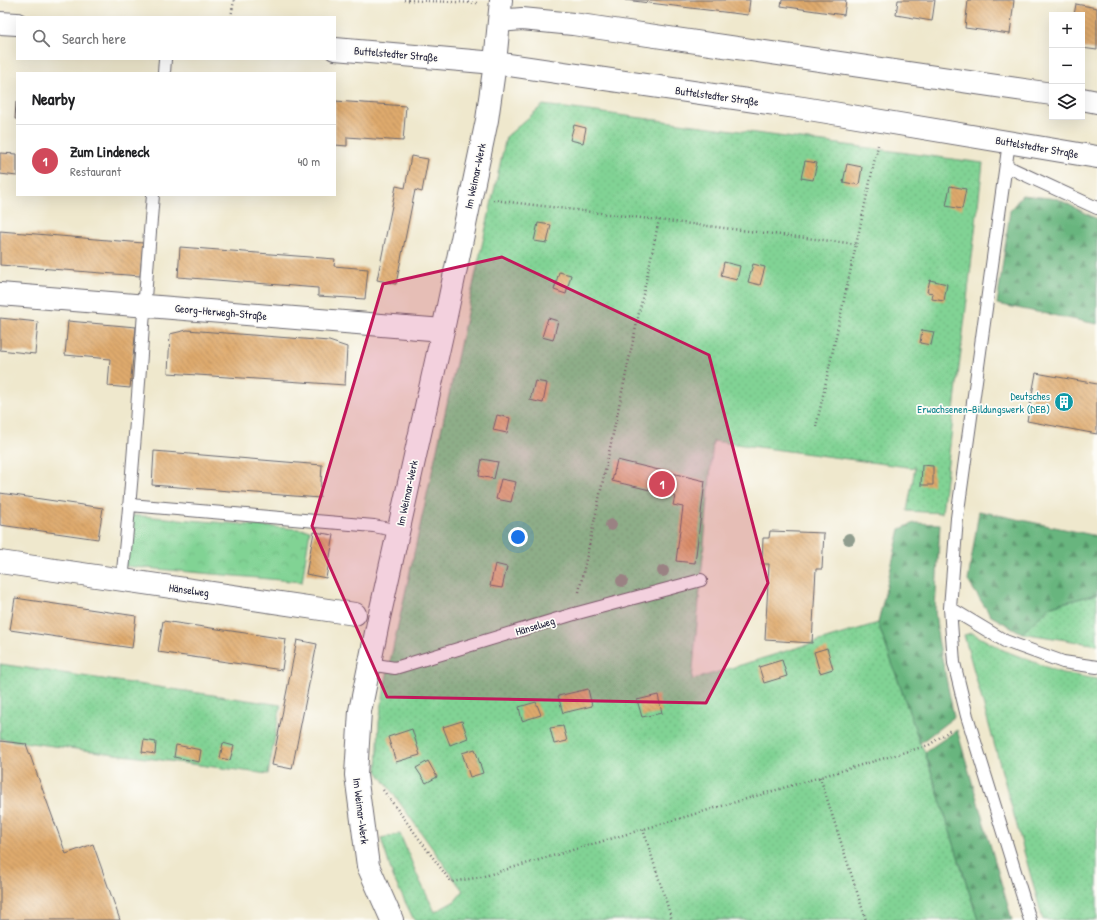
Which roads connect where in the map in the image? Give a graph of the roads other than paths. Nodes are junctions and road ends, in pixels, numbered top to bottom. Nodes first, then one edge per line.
1 (500, 10) edge
2 (0, 23) edge
3 (16, 24) edge
4 (336, 49) edge
5 (165, 60) edge
6 (495, 63) junction
7 (164, 72) edge
8 (1049, 94) edge
9 (1085, 100) edge
10 (1097, 102) edge
11 (1009, 142) junction
12 (1097, 158) edge
13 (1006, 166) junction
14 (153, 196) edge
15 (1097, 208) edge
16 (0, 294) edge
17 (143, 306) junction
18 (443, 330) junction
19 (130, 505) junction
20 (399, 531) junction
21 (0, 562) edge
22 (122, 580) junction
23 (701, 580) dead end
24 (950, 608) junction
25 (355, 614) joint
26 (378, 618) junction
27 (369, 664) junction
28 (1097, 667) edge
29 (392, 920) edge
30 (1030, 920) edge

1 - 6 street, Im Weimar-Werk
1 - 8 street
2 - 3 street
4 - 6 street, Buttelstedter Straße
5 - 7 lane
6 - 11 street, Buttelstedter Straße
6 - 18 street, Im Weimar-Werk
9 - 10 street
11 - 12 street, Buttelstedter Straße
11 - 13 lane
13 - 15 lane
13 - 24 lane
14 - 17 lane
16 - 17 street, Georg-Herwegh-Straße
17 - 18 street, Georg-Herwegh-Straße
17 - 19 lane
18 - 20 street, Im Weimar-Werk
19 - 20 lane
19 - 22 lane
20 - 26 street, Im Weimar-Werk
21 - 22 street, Hänselweg
22 - 25 street, Hänselweg
23 - 27 lane, Hänselweg
24 - 28 lane
24 - 30 lane
25 - 26 lane, Hänselweg
26 - 27 street, Im Weimar-Werk
27 - 29 street, Im Weimar-Werk

